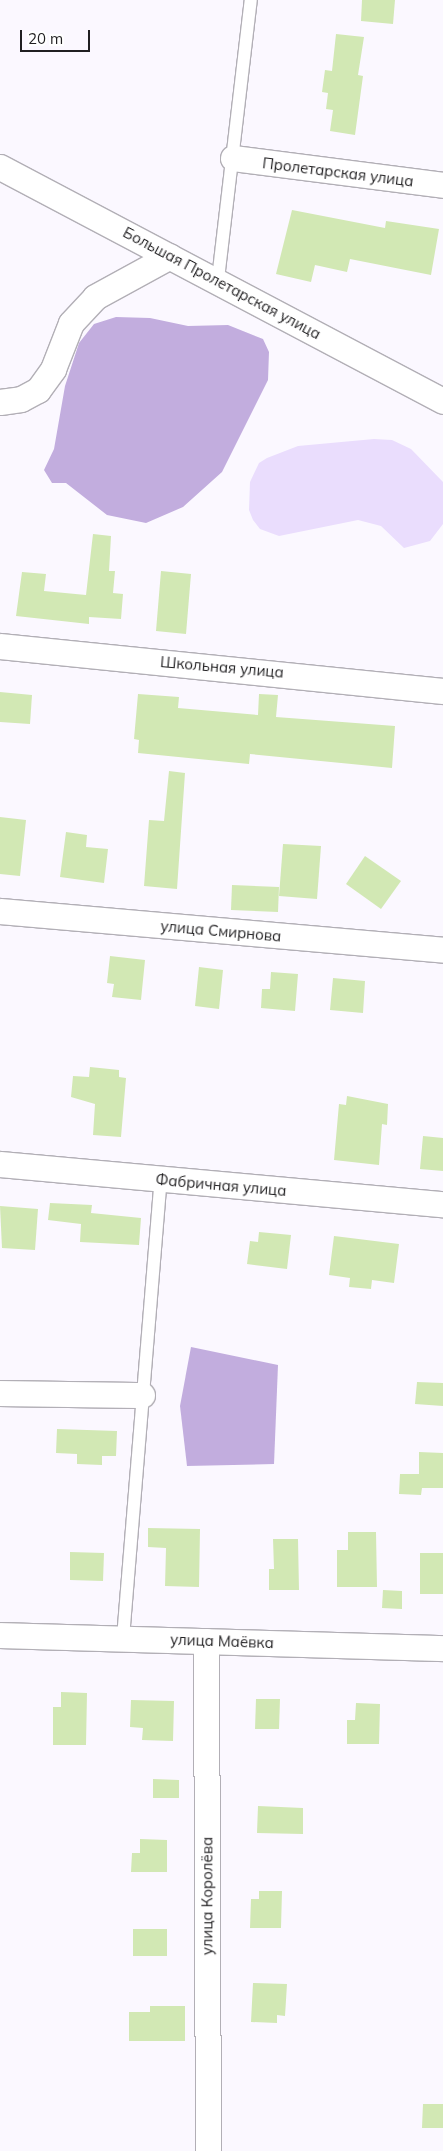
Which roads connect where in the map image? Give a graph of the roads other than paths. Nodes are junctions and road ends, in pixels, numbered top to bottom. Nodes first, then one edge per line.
1 (251, 0) edge
2 (233, 158) junction
3 (0, 167) edge
4 (443, 185) edge
5 (170, 256) junction
6 (218, 279) junction
7 (443, 401) edge
8 (0, 402) edge
9 (0, 646) edge
10 (443, 690) edge
11 (0, 910) edge
12 (443, 950) edge
13 (0, 1164) edge
14 (161, 1180) junction
15 (443, 1204) edge
16 (0, 1393) edge
17 (142, 1395) junction
18 (0, 1635) edge
19 (123, 1638) junction
20 (206, 1641) junction
21 (443, 1648) edge
22 (208, 2151) edge

1 - 2 lane
2 - 4 street, Пролетарская улица
2 - 6 lane
3 - 5 street, Большая Пролетарская улица
5 - 6 street, Большая Пролетарская улица
5 - 8 street
6 - 7 street, Большая Пролетарская улица
9 - 10 street, Школьная улица
11 - 12 street, улица Смирнова
13 - 14 street, Фабричная улица
14 - 15 street, Фабричная улица
14 - 17 lane
16 - 17 street
17 - 19 lane
18 - 19 street, улица Маёвка
19 - 20 street, улица Маёвка
20 - 21 street, улица Маёвка
20 - 22 street, улица Королёва

